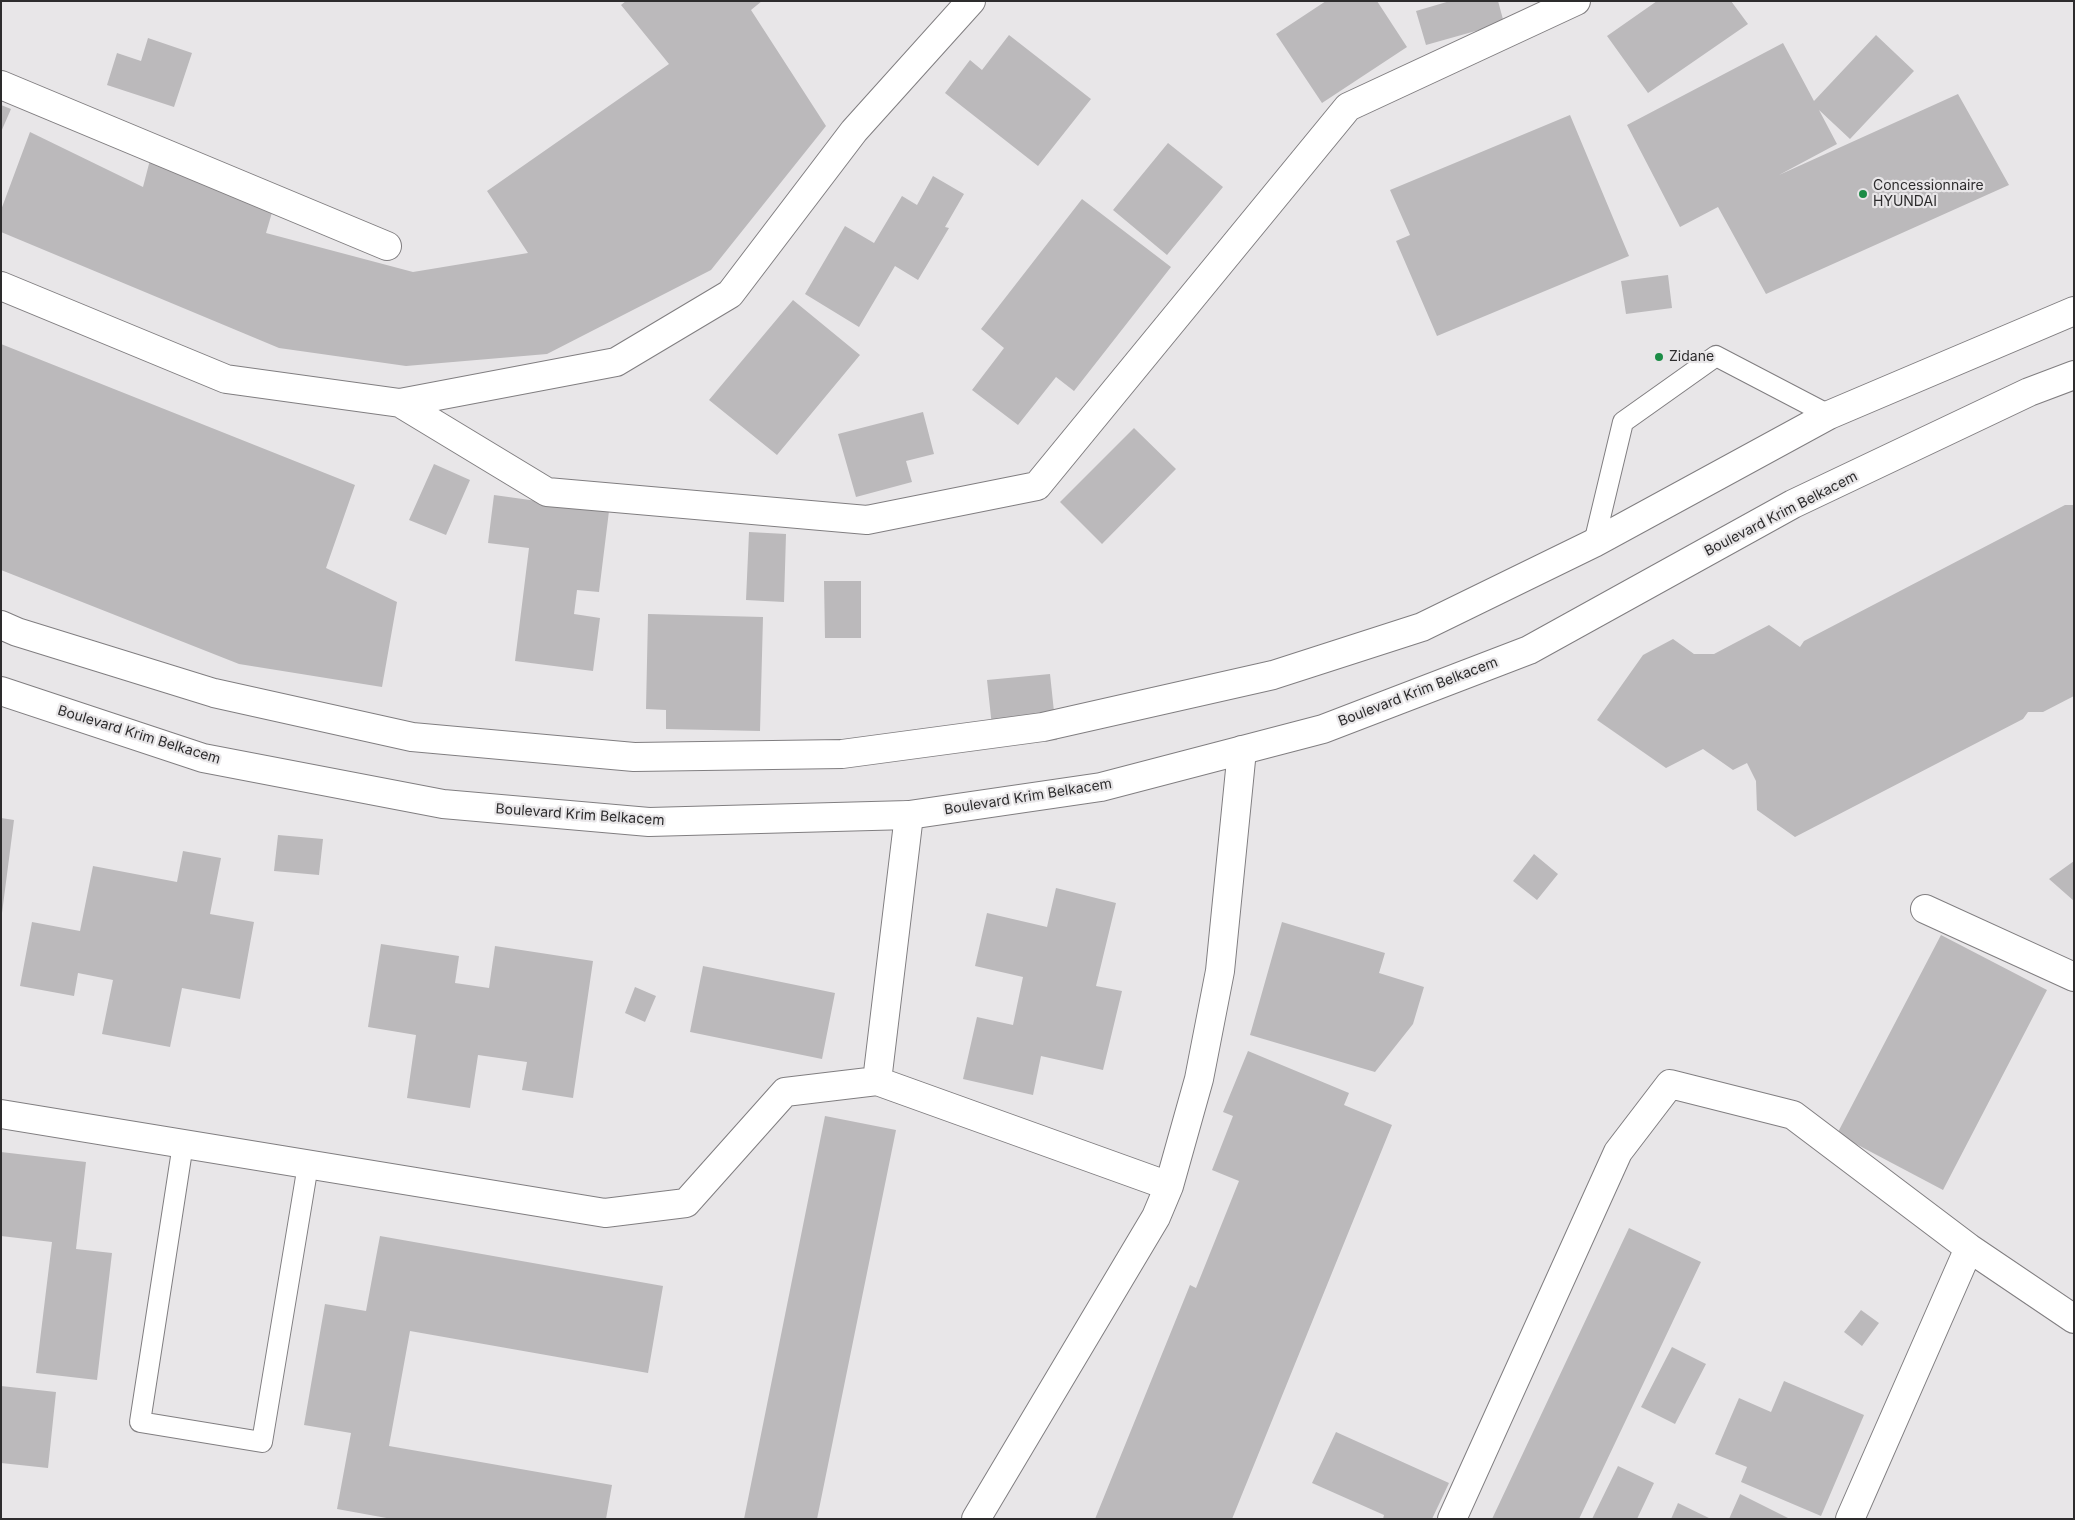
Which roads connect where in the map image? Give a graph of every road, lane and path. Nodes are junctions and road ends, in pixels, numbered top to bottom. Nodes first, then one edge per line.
1 (970, 1) edge
2 (1576, 1) edge
3 (1, 85) edge
4 (387, 246) dead end
5 (1, 286) edge
6 (2074, 311) edge
7 (2074, 374) edge
8 (400, 403) junction
9 (1829, 415) junction
10 (1594, 544) junction
11 (1, 625) edge
12 (1, 691) edge
13 (1242, 750) junction
14 (909, 816) junction
15 (1925, 909) dead end
16 (2074, 977) edge
17 (877, 1081) junction
18 (1, 1114) edge
19 (183, 1144) junction
20 (308, 1164) junction
21 (1169, 1186) junction
22 (1970, 1248) junction
23 (2074, 1319) edge
24 (976, 1519) edge
25 (1452, 1519) edge
26 (1850, 1519) edge

1 - 8 street
2 - 8 street
3 - 4 street
5 - 8 street
6 - 9 street
7 - 13 street, Boulevard Krim Belkacem
9 - 10 street
9 - 10 lane
10 - 11 street
12 - 14 street, Boulevard Krim Belkacem
13 - 14 street, Boulevard Krim Belkacem
13 - 21 street
14 - 17 street
15 - 16 street
17 - 20 street
17 - 21 street
18 - 19 street
19 - 20 street
19 - 20 lane
21 - 24 street
22 - 23 street
22 - 25 street
22 - 26 street

